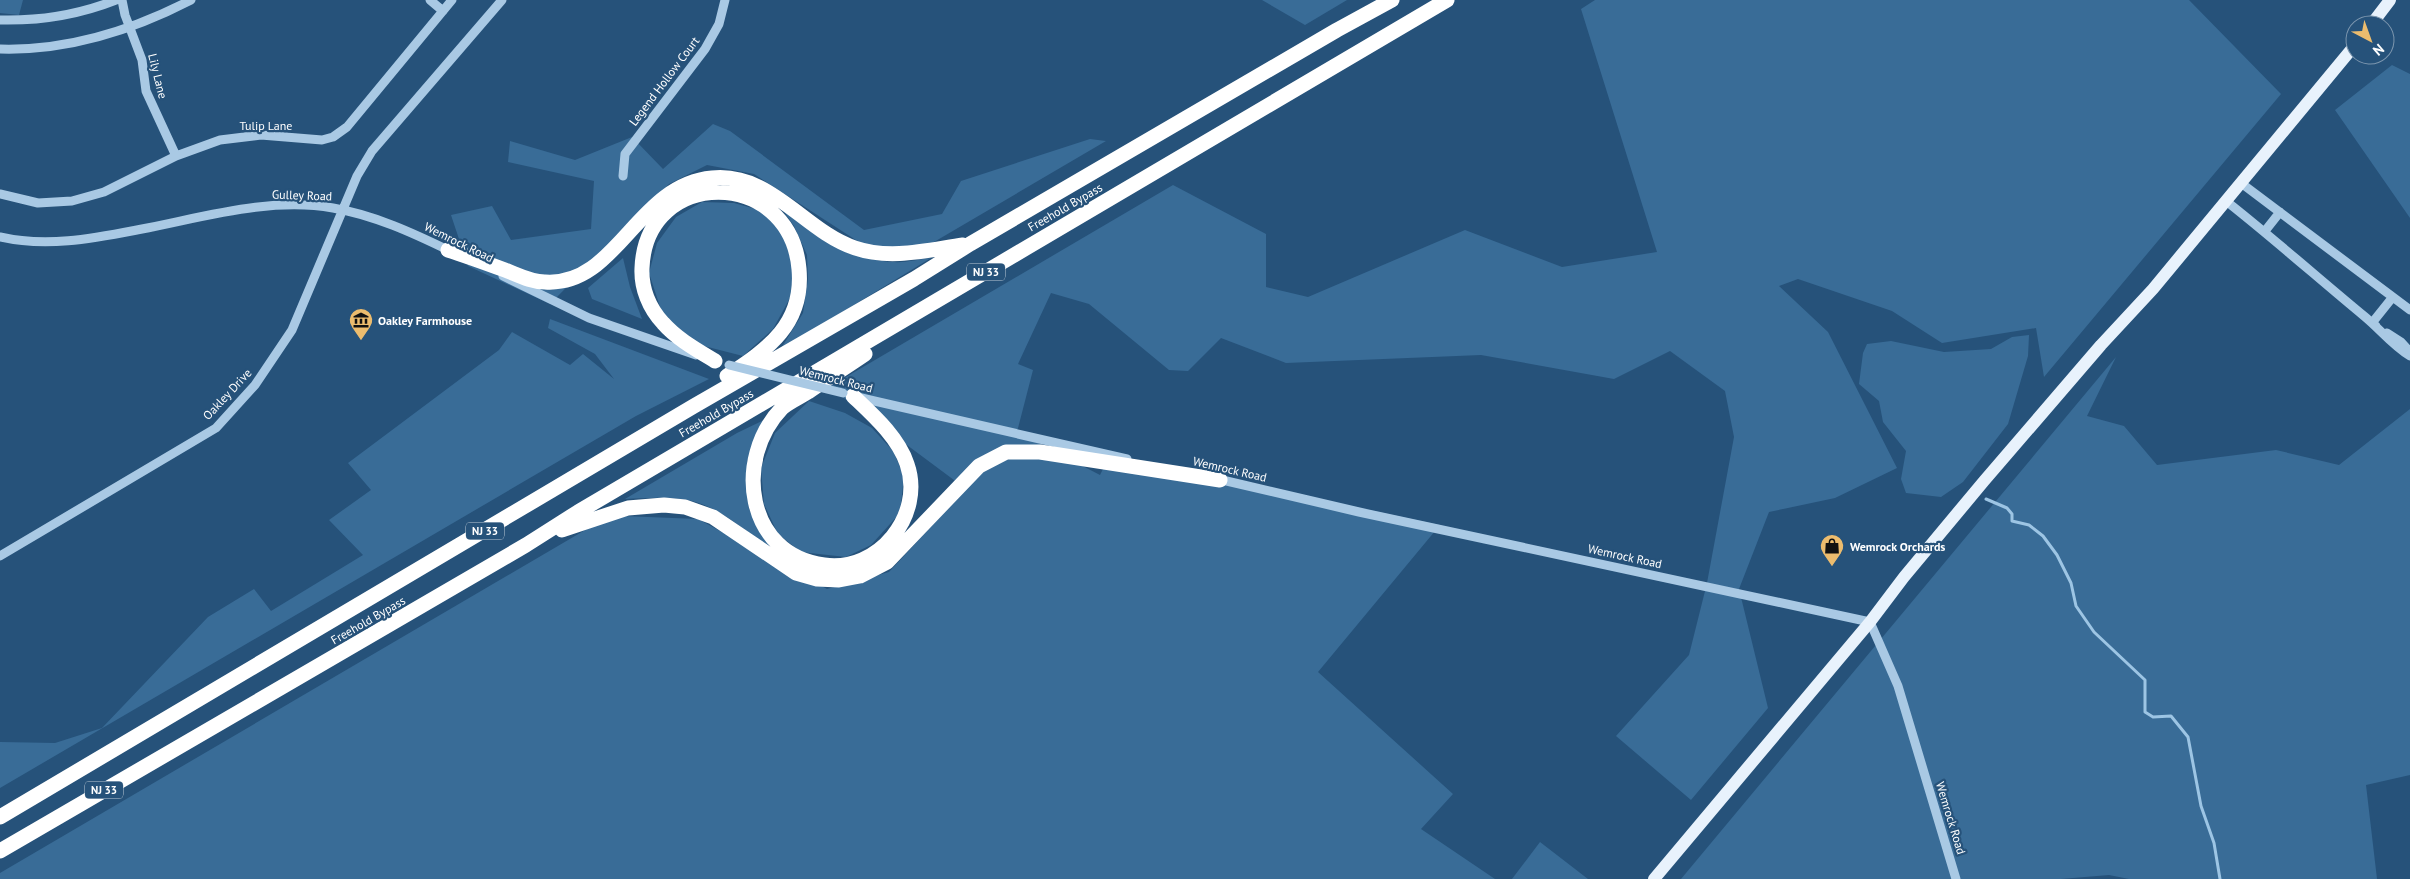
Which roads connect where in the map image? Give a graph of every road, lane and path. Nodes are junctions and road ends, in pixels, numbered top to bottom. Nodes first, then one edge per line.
1 (116, 0) edge
2 (122, 0) edge
3 (191, 0) edge
4 (430, 0) edge
5 (452, 0) edge
6 (502, 0) edge
7 (725, 0) edge
8 (1392, 0) edge
9 (1447, 0) edge
10 (2390, 0) edge
11 (443, 10) junction
12 (2379, 15) edge
13 (0, 20) edge
14 (129, 27) junction
15 (0, 49) edge
16 (2345, 57) edge
17 (176, 156) junction
18 (623, 176) dead end
19 (2241, 183) junction
20 (0, 194) edge
21 (2226, 202) junction
22 (342, 210) junction
23 (2280, 212) junction
24 (2265, 231) junction
25 (0, 237) edge
26 (970, 244) junction
27 (448, 250) junction
28 (964, 284) junction
29 (2392, 298) junction
30 (2410, 310) edge
31 (2372, 323) junction
32 (2410, 352) edge
33 (2410, 356) edge
34 (722, 363) junction
35 (848, 395) junction
36 (1220, 480) junction
37 (538, 499) junction
38 (526, 545) junction
39 (0, 556) edge
40 (1870, 622) junction
41 (0, 817) edge
42 (0, 851) edge
43 (1654, 879) edge
44 (1956, 879) edge

1 - 13 street
2 - 14 street, Lily Lane
3 - 14 street
4 - 11 street
5 - 11 street, Tulip Lane
6 - 22 street, Gulley Road
7 - 18 street, Legend Hollow Court
8 - 26 highway, Freehold Bypass / NJ 33
9 - 28 highway, Freehold Bypass / NJ 33
10 - 12 main road
11 - 17 street, Tulip Lane
14 - 15 street
14 - 17 street, Lily Lane
16 - 19 main road
17 - 20 street, Tulip Lane
19 - 21 main road
19 - 23 street
21 - 24 street
21 - 40 main road
22 - 25 street, Gulley Road
22 - 27 street, Wemrock Road
22 - 39 street, Oakley Drive
23 - 24 street
23 - 29 street
24 - 31 street
26 - 27 highway
26 - 37 highway, Freehold Bypass / NJ 33
27 - 34 street, Wemrock Road
28 - 35 highway
28 - 38 highway, Freehold Bypass / NJ 33
29 - 30 street
29 - 31 street
31 - 32 street
31 - 33 street
34 - 35 street, Wemrock Road, bridge
34 - 37 highway
35 - 36 street, Wemrock Road
36 - 38 highway
36 - 40 street, Wemrock Road
37 - 41 highway, Freehold Bypass / NJ 33
38 - 42 highway, Freehold Bypass / NJ 33
40 - 43 main road
40 - 44 street, Wemrock Road

